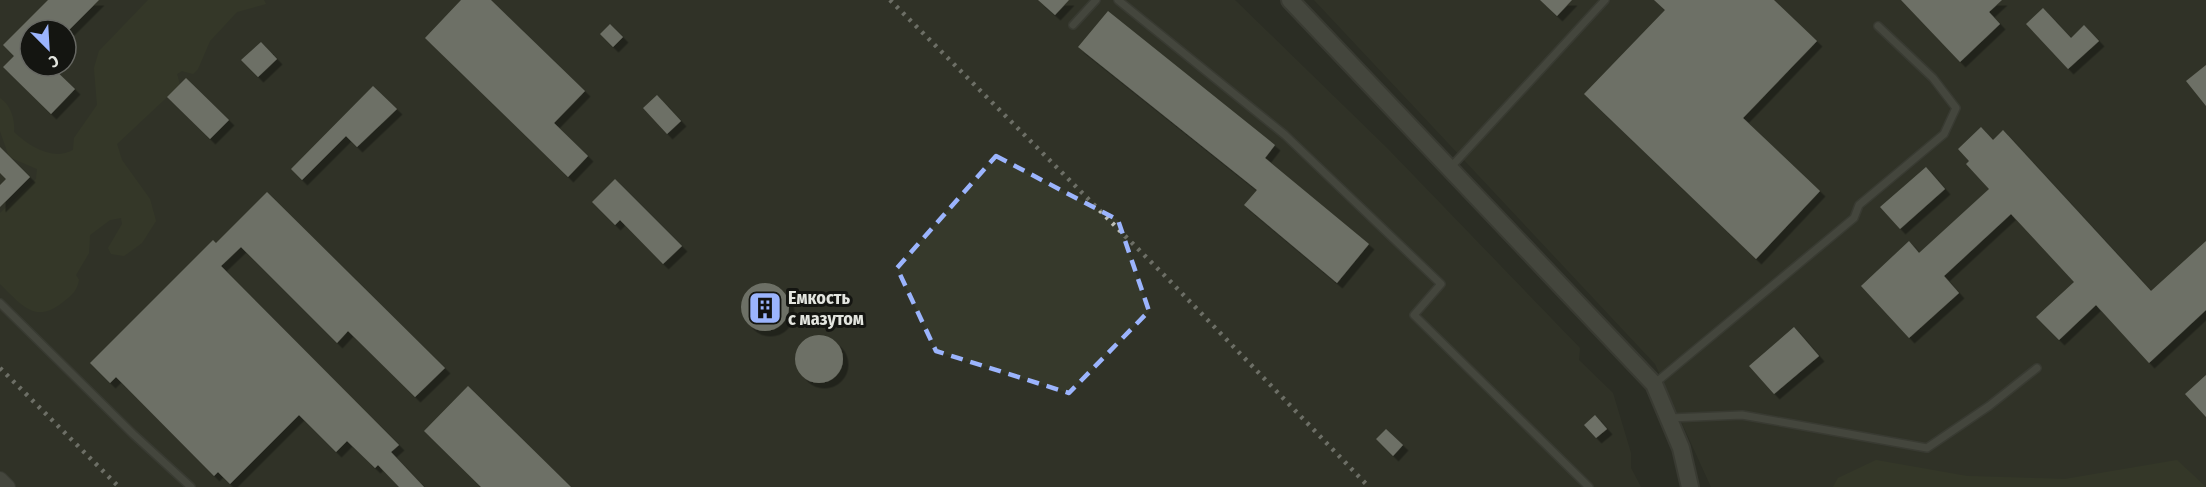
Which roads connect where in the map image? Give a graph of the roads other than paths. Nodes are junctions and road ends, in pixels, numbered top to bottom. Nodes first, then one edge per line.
1 (1096, 0) edge
2 (1118, 0) edge
3 (1290, 0) edge
4 (1605, 0) edge
5 (1073, 25) dead end
6 (1878, 26) dead end
7 (1450, 168) junction
8 (0, 303) edge
9 (2037, 368) dead end
10 (1654, 384) junction
11 (1670, 418) junction
12 (0, 479) edge
13 (8, 487) edge
14 (191, 487) edge
15 (1589, 487) edge
16 (1690, 487) edge

1 - 5 lane
2 - 15 lane
3 - 7 street
4 - 7 lane
6 - 10 lane
7 - 10 street
8 - 14 lane
9 - 11 lane
10 - 11 street
11 - 16 street
12 - 13 street

